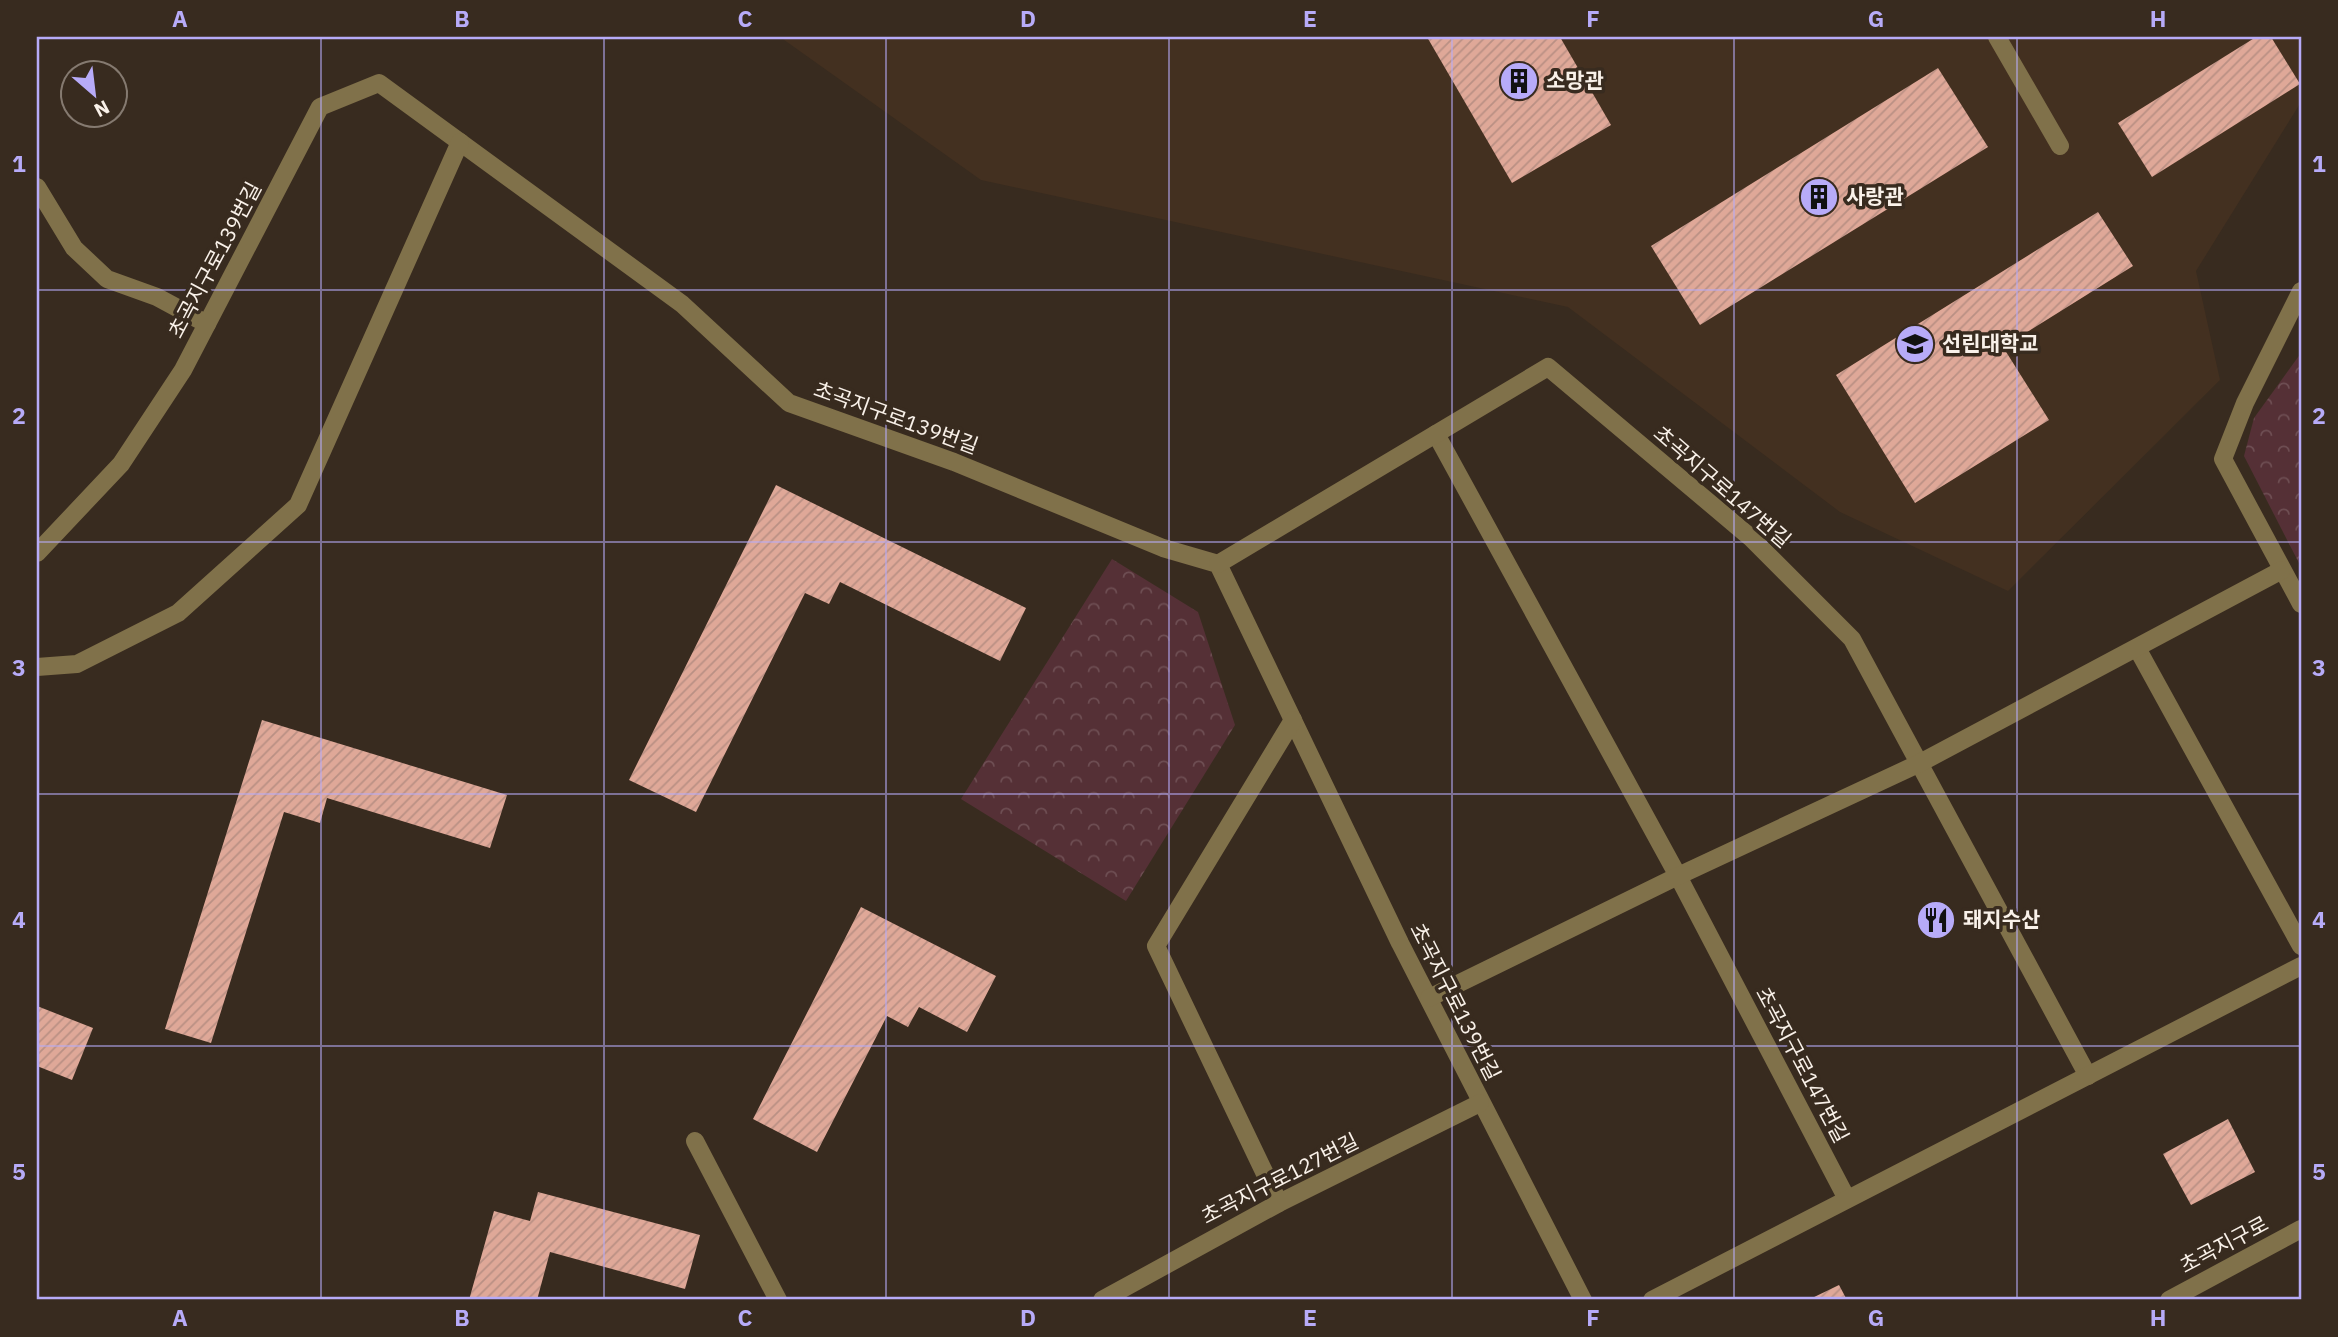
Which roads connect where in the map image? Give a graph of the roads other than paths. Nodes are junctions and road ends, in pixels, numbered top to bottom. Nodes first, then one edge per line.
1 (1997, 37) edge
2 (460, 142) junction
3 (2060, 146) dead end
4 (37, 187) edge
5 (2301, 291) edge
6 (207, 324) junction
7 (1436, 434) junction
8 (37, 553) edge
9 (1218, 564) junction
10 (2282, 570) junction
11 (2301, 604) edge
12 (2137, 648) junction
13 (37, 667) edge
14 (1293, 720) junction
15 (1920, 763) junction
16 (1678, 876) junction
17 (2301, 946) edge
18 (2301, 966) edge
19 (1429, 998) junction
20 (2088, 1076) junction
21 (1480, 1103) junction
22 (695, 1141) dead end
23 (1847, 1199) junction
24 (1279, 1203) junction
25 (2301, 1230) edge
26 (778, 1300) edge
27 (1102, 1300) edge
28 (1583, 1300) edge
29 (1652, 1300) edge
30 (2169, 1300) edge

1 - 3 street
2 - 6 street, 초곡지구로139번길
2 - 9 street, 초곡지구로139번길
2 - 13 street
4 - 6 street
5 - 10 street
6 - 8 street, 초곡지구로139번길
7 - 9 street, 초곡지구로147번길
7 - 15 street, 초곡지구로147번길
7 - 16 street, 초곡지구로147번길
9 - 14 street, 초곡지구로139번길
10 - 11 street
10 - 12 street
12 - 15 street
12 - 17 street
14 - 19 street, 초곡지구로139번길
14 - 24 street
15 - 16 street
15 - 20 street, 초곡지구로147번길
16 - 19 street
16 - 23 street, 초곡지구로147번길
18 - 20 street
19 - 21 street, 초곡지구로139번길
20 - 23 street
21 - 24 street, 초곡지구로127번길
21 - 28 street, 초곡지구로139번길
22 - 26 street
23 - 29 street
24 - 27 street, 초곡지구로127번길
25 - 30 street, 초곡지구로

